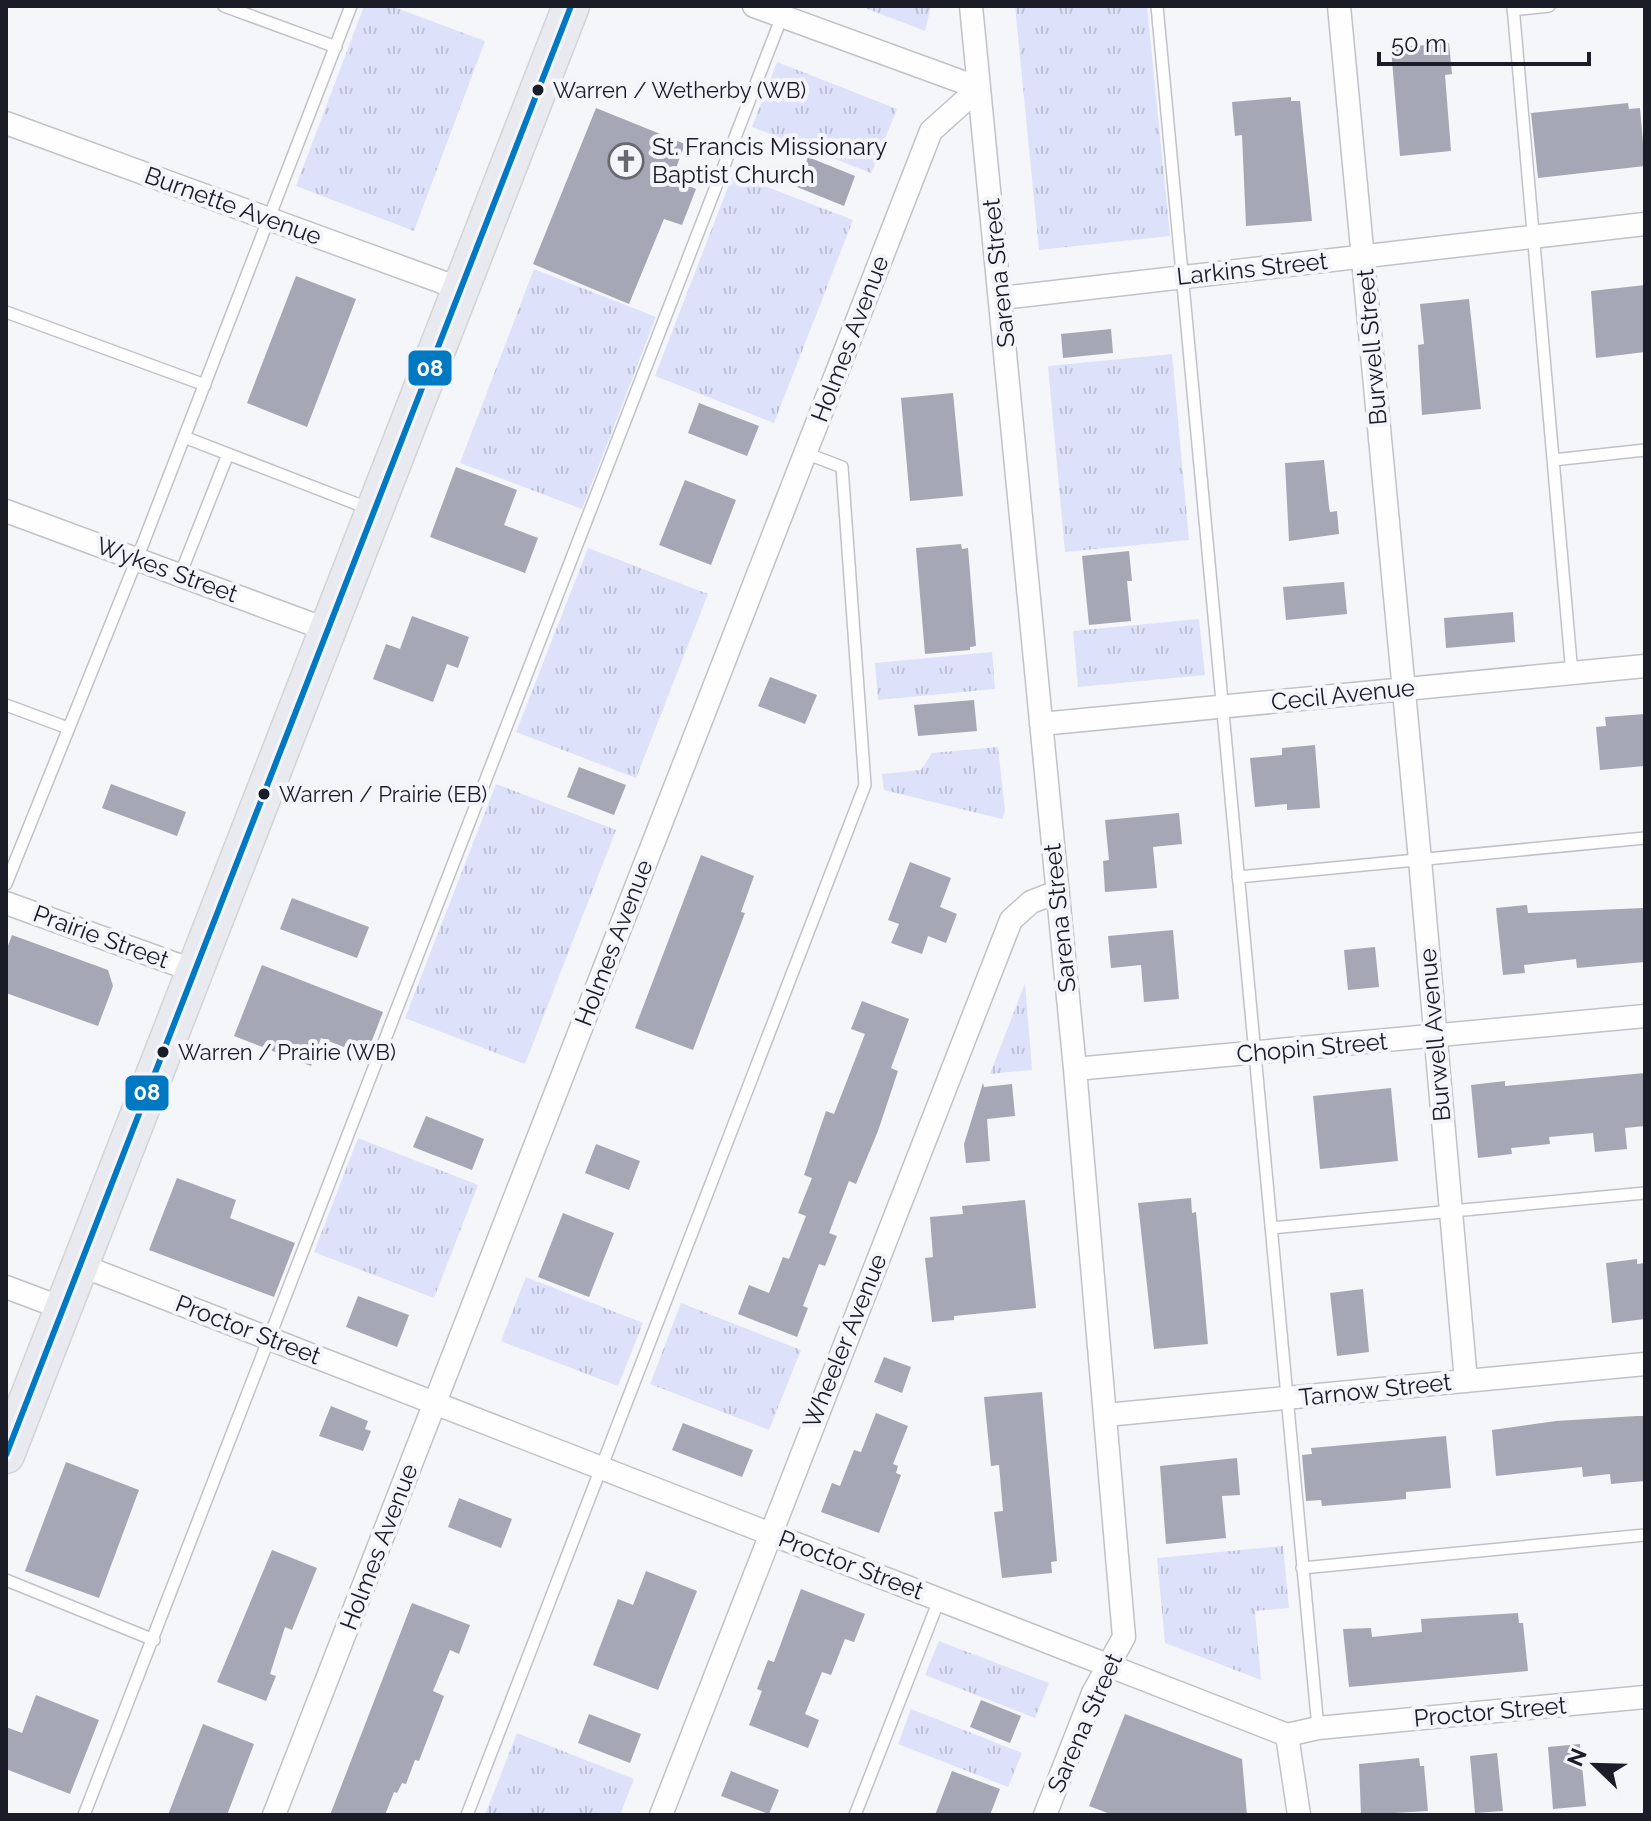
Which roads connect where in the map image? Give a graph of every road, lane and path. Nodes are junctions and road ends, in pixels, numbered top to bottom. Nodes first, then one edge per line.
1 (224, 6) edge
2 (351, 6) edge
3 (571, 6) edge
4 (754, 6) edge
5 (971, 6) edge
6 (1157, 6) edge
7 (1339, 6) edge
8 (1549, 6) edge
9 (1513, 8) edge
10 (784, 11) edge
11 (336, 47) junction
12 (979, 88) junction
13 (6, 123) edge
14 (269, 219) junction
15 (1645, 224) edge
16 (1534, 237) junction
17 (1364, 257) junction
18 (1182, 277) junction
19 (461, 289) junction
20 (1002, 298) junction
21 (6, 312) edge
22 (205, 385) junction
23 (184, 437) junction
24 (1645, 450) edge
25 (805, 453) junction
26 (228, 454) junction
27 (1553, 460) junction
28 (373, 510) junction
29 (6, 511) edge
30 (137, 559) junction
31 (180, 575) junction
32 (328, 630) junction
33 (1645, 666) edge
34 (1572, 674) junction
35 (1404, 689) junction
36 (6, 705) edge
37 (1222, 707) junction
38 (1041, 724) junction
39 (68, 728) junction
40 (1645, 838) edge
41 (1420, 860) junction
42 (1238, 877) junction
43 (6, 884) edge
44 (1057, 892) junction
45 (6, 903) edge
46 (195, 971) junction
47 (1645, 1016) edge
48 (1434, 1036) junction
49 (1254, 1053) junction
50 (1075, 1069) junction
51 (1645, 1193) edge
52 (1450, 1211) junction
53 (1271, 1228) junction
54 (80, 1265) junction
55 (6, 1287) edge
56 (62, 1308) junction
57 (271, 1339) junction
58 (1645, 1364) edge
59 (1466, 1381) junction
60 (1284, 1398) junction
61 (435, 1402) junction
62 (1106, 1415) junction
63 (6, 1455) edge
64 (603, 1467) junction
65 (770, 1533) junction
66 (1645, 1535) edge
67 (1302, 1568) junction
68 (6, 1580) edge
69 (939, 1600) junction
70 (154, 1640) junction
71 (1109, 1666) junction
72 (1645, 1697) edge
73 (1318, 1728) junction
74 (1287, 1735) junction
75 (84, 1815) edge
76 (274, 1815) edge
77 (467, 1815) edge
78 (661, 1815) edge
79 (855, 1815) edge
80 (1045, 1815) edge
81 (1299, 1815) edge

1 - 11 lane
2 - 11 lane
3 - 19 main road
4 - 10 street
5 - 12 street, Sarena Street
6 - 18 lane
7 - 17 street, Burwell Street
8 - 9 lane
9 - 16 lane
10 - 12 street
10 - 57 lane
11 - 14 lane
12 - 20 street, Sarena Street
12 - 25 street, Holmes Avenue
13 - 14 street, Burnette Avenue
14 - 19 street, Burnette Avenue
14 - 22 lane
15 - 16 street, Larkins Street
16 - 17 street, Larkins Street
16 - 27 lane
17 - 18 street, Larkins Street
17 - 35 street, Burwell Street
18 - 20 street, Larkins Street
18 - 37 lane
19 - 28 main road
20 - 38 street, Sarena Street
21 - 22 lane
22 - 23 lane
23 - 26 lane
23 - 30 lane
24 - 27 lane
25 - 61 street, Holmes Avenue
25 - 64 lane
26 - 28 lane
26 - 31 lane
27 - 34 lane
28 - 32 main road
29 - 30 street, Wykes Street
30 - 31 street, Wykes Street
30 - 39 lane
31 - 32 street, Wykes Street
32 - 46 main road
33 - 34 street, Cecil Avenue
34 - 35 street, Cecil Avenue
35 - 37 street, Cecil Avenue
35 - 41 street, Burwell Avenue
36 - 39 lane
37 - 38 street, Cecil Avenue
37 - 42 lane
38 - 44 street, Sarena Street
39 - 43 lane
40 - 41 lane
41 - 42 lane
41 - 48 street, Burwell Avenue
42 - 49 lane
44 - 50 street, Sarena Street
44 - 65 street, Wheeler Avenue
45 - 46 street, Prairie Street
46 - 54 main road
47 - 48 street, Chopin Street
48 - 49 street, Chopin Street
48 - 52 street, Burwell Avenue
49 - 50 street, Chopin Street
49 - 53 lane
50 - 62 street, Sarena Street
51 - 52 lane
52 - 53 lane
52 - 59 street, Burwell Avenue
53 - 60 lane
54 - 56 main road
54 - 57 street, Proctor Street
55 - 56 street
56 - 63 main road
57 - 61 street, Proctor Street
57 - 70 lane
58 - 59 street, Tarnow Street
59 - 60 street, Tarnow Street
60 - 62 street, Tarnow Street
60 - 67 lane
61 - 64 street, Proctor Street
61 - 76 street, Holmes Avenue
62 - 71 street, Sarena Street
64 - 65 street, Proctor Street
64 - 77 lane
65 - 69 street, Proctor Street
65 - 78 street, Wheeler Avenue
66 - 67 lane
67 - 73 lane
68 - 70 lane
69 - 71 street, Proctor Street
69 - 79 lane
70 - 75 lane
71 - 74 street, Proctor Street
71 - 80 street, Sarena Street
72 - 73 street, Proctor Street
73 - 74 street, Proctor Street
74 - 81 street

